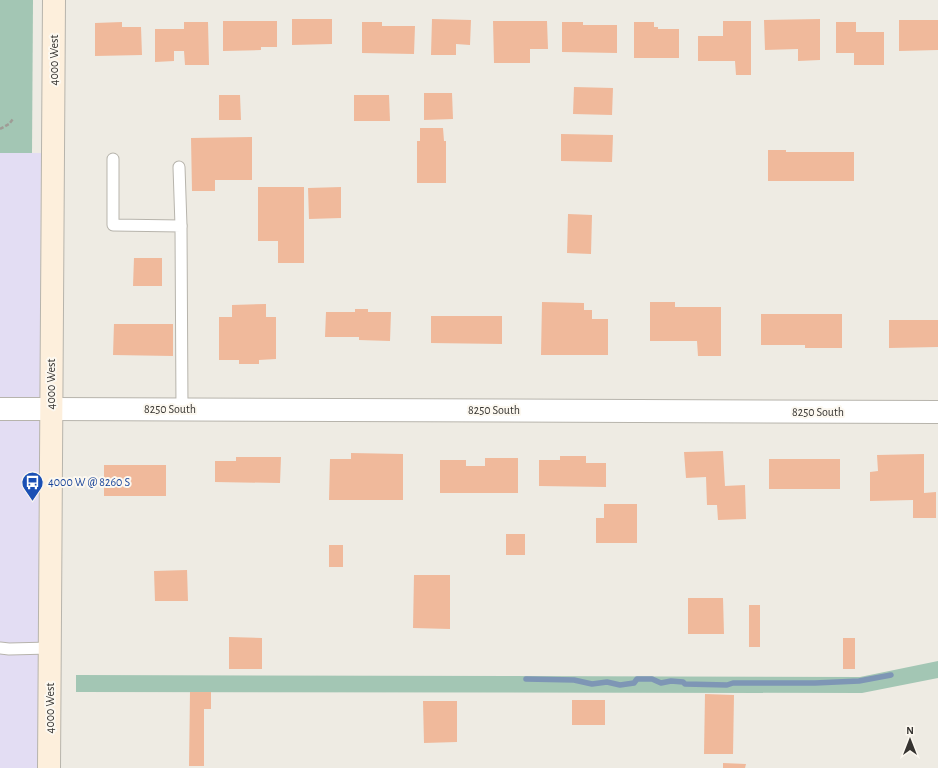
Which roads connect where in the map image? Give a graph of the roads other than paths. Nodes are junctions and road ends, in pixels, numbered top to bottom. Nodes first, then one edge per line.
1 (54, 0) edge
2 (113, 159) dead end
3 (179, 167) dead end
4 (181, 226) junction
5 (0, 408) edge
6 (51, 409) junction
7 (182, 409) junction
8 (938, 412) edge
9 (0, 648) edge
10 (50, 648) junction
11 (49, 768) edge

1 - 6 main road, 4000 West
2 - 4 lane
3 - 4 lane
4 - 7 lane
5 - 6 street, 8250 South
6 - 7 street, 8250 South
6 - 10 main road, 4000 West
7 - 8 street, 8250 South
9 - 10 lane
10 - 11 main road, 4000 West

